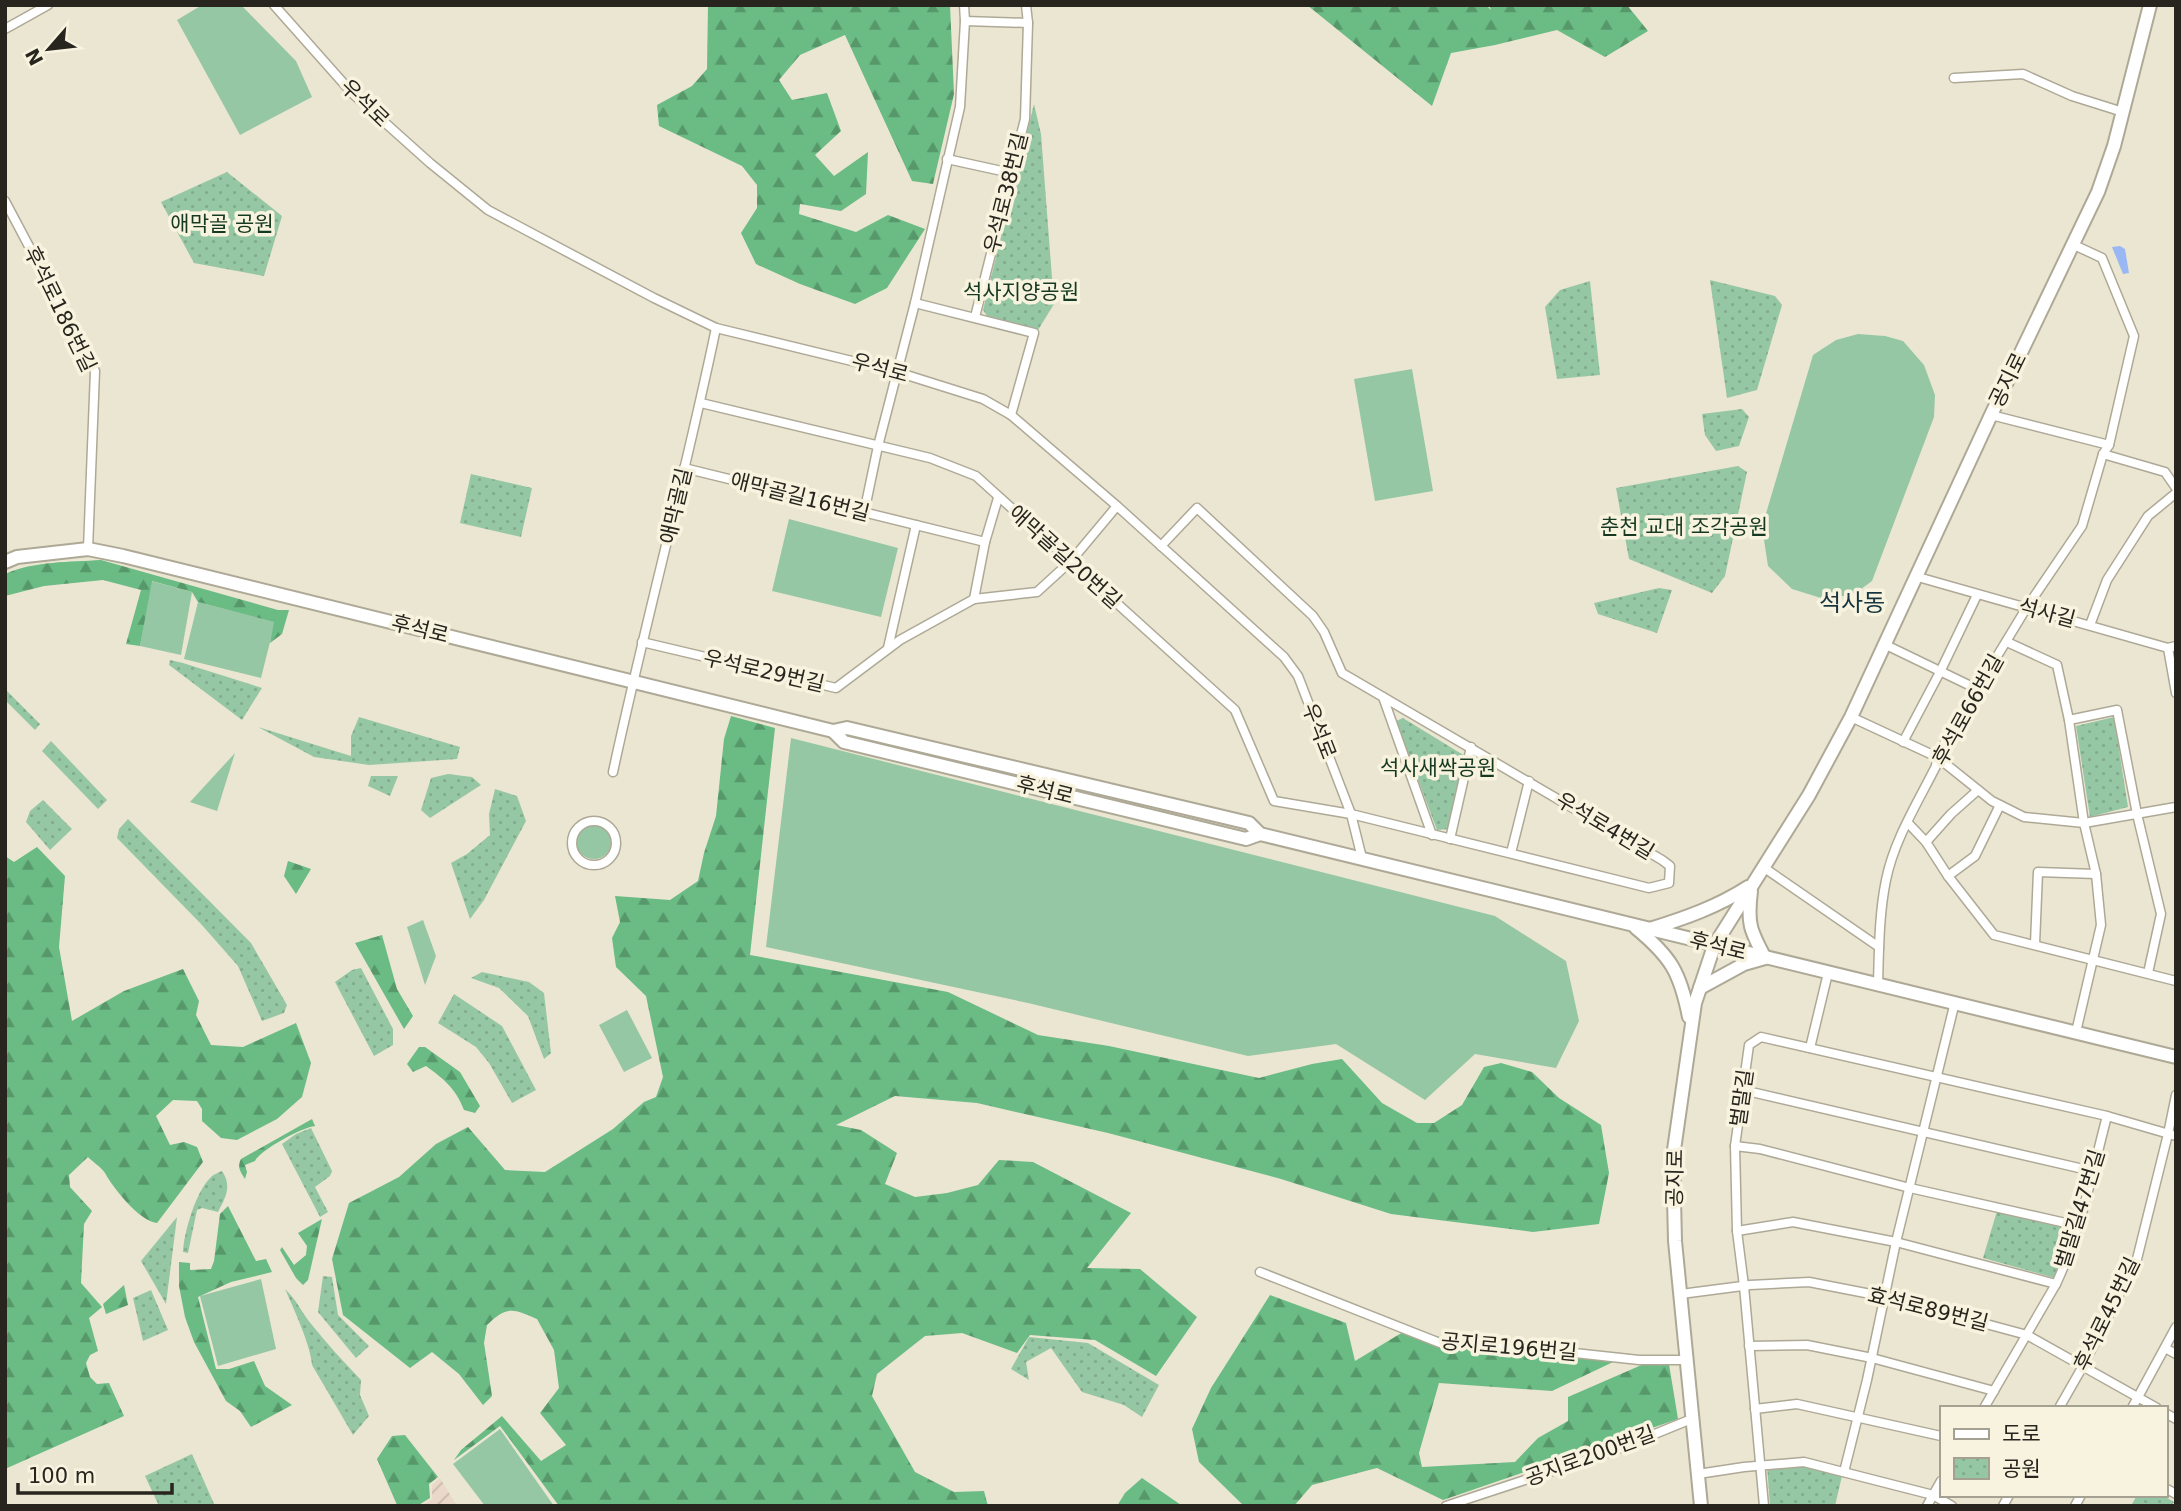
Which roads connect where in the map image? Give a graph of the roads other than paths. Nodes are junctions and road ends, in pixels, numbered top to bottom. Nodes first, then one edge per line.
1 (48, 5) edge
2 (274, 5) edge
3 (964, 5) edge
4 (1026, 5) edge
5 (2150, 5) edge
6 (965, 21) junction
7 (1028, 23) junction
8 (5, 29) edge
9 (1954, 78) dead end
10 (2123, 112) junction
11 (947, 159) junction
12 (1011, 173) junction
13 (5, 201) edge
14 (2074, 244) junction
15 (915, 303) junction
16 (975, 317) junction
17 (716, 328) junction
18 (897, 372) junction
19 (701, 404) junction
20 (1011, 415) junction
21 (1991, 415) junction
22 (2109, 445) junction
23 (878, 446) junction
24 (2104, 454) junction
25 (684, 468) junction
26 (2176, 488) edge
27 (2176, 493) edge
28 (998, 498) junction
29 (1117, 506) junction
30 (864, 513) junction
31 (916, 525) junction
32 (985, 542) junction
33 (1161, 545) junction
34 (88, 549) junction
35 (1071, 561) junction
36 (5, 562) edge
37 (1918, 577) junction
38 (1976, 595) junction
39 (974, 599) junction
40 (2027, 607) junction
41 (2090, 625) junction
42 (642, 642) junction
43 (2007, 642) junction
44 (1886, 645) junction
45 (2172, 647) edge
46 (888, 649) junction
47 (1940, 671) junction
48 (632, 683) junction
49 (1977, 690) junction
50 (2176, 694) edge
51 (1383, 697) junction
52 (1851, 717) junction
53 (2069, 720) junction
54 (1903, 741) junction
55 (1471, 747) junction
56 (1937, 757) junction
57 (612, 772) dead end
58 (1529, 781) junction
59 (1978, 790) junction
60 (2000, 805) junction
61 (2176, 807) edge
62 (1351, 814) junction
63 (2137, 814) junction
64 (1908, 822) junction
65 (2084, 823) junction
66 (1432, 835) junction
67 (1450, 839) junction
68 (1926, 842) junction
69 (1511, 853) junction
70 (1362, 858) junction
71 (586, 864) joint
72 (1763, 867) junction
73 (2096, 874) junction
74 (1948, 876) junction
75 (1752, 885) junction
76 (1633, 925) junction
77 (1649, 929) junction
78 (2035, 944) junction
79 (1714, 946) junction
80 (1879, 947) junction
81 (1765, 958) junction
82 (2094, 960) junction
83 (1828, 972) junction
84 (2148, 973) junction
85 (2176, 981) edge
86 (1878, 984) junction
87 (1700, 988) junction
88 (1955, 1002) junction
89 (1691, 1027) junction
90 (2076, 1032) junction
91 (1810, 1048) junction
92 (2176, 1057) edge
93 (1938, 1077) junction
94 (1743, 1090) junction
95 (2176, 1095) edge
96 (2107, 1116) junction
97 (1925, 1131) junction
98 (2172, 1135) edge
99 (1735, 1146) junction
100 (2092, 1171) junction
101 (1910, 1188) junction
102 (2078, 1226) junction
103 (1737, 1231) junction
104 (1896, 1242) junction
105 (1260, 1272) dead end
106 (2056, 1284) junction
107 (1744, 1286) junction
108 (1681, 1294) junction
109 (1886, 1297) junction
110 (2176, 1327) edge
111 (2027, 1335) junction
112 (1749, 1346) junction
113 (2165, 1348) junction
114 (2176, 1354) edge
115 (1872, 1358) junction
116 (1688, 1360) junction
117 (2083, 1366) junction
118 (1994, 1391) junction
119 (2138, 1397) junction
120 (1985, 1406) edge
121 (2060, 1406) edge
122 (2133, 1406) edge
123 (2154, 1406) edge
124 (1755, 1409) junction
125 (1857, 1416) junction
126 (1694, 1418) junction
127 (1940, 1436) edge
128 (1762, 1465) junction
129 (1844, 1472) junction
130 (1698, 1474) junction
131 (1940, 1483) edge
132 (1933, 1495) junction
133 (1446, 1506) edge
134 (1701, 1506) edge
135 (1764, 1506) edge
136 (1927, 1506) edge
137 (1952, 1506) edge

1 - 8 street
2 - 17 street, 우석로
3 - 6 street
4 - 7 street, 우석로38번길
5 - 10 street, 공지로
6 - 7 street
6 - 11 street
7 - 12 street, 우석로38번길
9 - 10 street
10 - 14 street, 공지로
11 - 12 street
11 - 15 street
12 - 16 street, 우석로38번길
13 - 34 street, 후석로186번길
14 - 21 street, 공지로
14 - 22 street, 후석로66번길
15 - 16 street
15 - 18 street
16 - 20 street
17 - 18 street, 우석로
17 - 19 street, 애막골길
18 - 20 street, 우석로
18 - 23 street
19 - 23 street, 애막골길20번길
19 - 25 street, 애막골길
20 - 29 street, 우석로
21 - 22 street
21 - 37 street, 공지로
22 - 24 street, 후석로66번길
23 - 28 street, 애막골길20번길
23 - 30 street
24 - 26 street
24 - 40 street, 후석로66번길
25 - 30 street, 애막골길16번길
25 - 42 street, 애막골길
27 - 41 street
28 - 32 street
28 - 35 street, 애막골길20번길
29 - 33 street, 우석로
29 - 35 street, 우석로29번길
30 - 31 street, 애막골길16번길
31 - 32 street, 애막골길16번길
31 - 46 street
32 - 39 street
33 - 51 street, 우석로4번길
33 - 62 street, 우석로
34 - 36 street, 후석로
34 - 48 street, 후석로
35 - 39 street, 우석로29번길
35 - 62 street, 애막골길20번길
37 - 38 street, 석사길
37 - 44 street, 공지로
38 - 40 street, 석사길
38 - 47 street
39 - 46 street, 우석로29번길
40 - 41 street, 석사길
40 - 43 street, 후석로66번길
41 - 45 street, 석사길
42 - 46 street, 우석로29번길
42 - 48 street, 애막골길
43 - 49 street, 후석로66번길
43 - 53 street
44 - 47 street
44 - 52 street, 공지로
45 - 50 street
47 - 49 street
47 - 54 street
48 - 57 street, 애막골길
48 - 70 street, 후석로
49 - 56 street, 후석로66번길
51 - 55 street, 우석로4번길
51 - 66 street
52 - 54 street
52 - 72 street, 공지로
53 - 63 street
53 - 65 street
54 - 56 street
55 - 58 street, 우석로4번길
55 - 67 street
56 - 59 street
56 - 64 street, 후석로66번길
58 - 69 street, 우석로4번길
58 - 69 street, 우석로4번길
59 - 60 street
59 - 68 street
60 - 65 street
60 - 74 street
61 - 63 street
62 - 66 street, 우석로4번길
62 - 70 street, 우석로
63 - 65 street
63 - 84 street
64 - 68 street
64 - 80 street, 후석로66번길
65 - 73 street
66 - 67 street, 우석로4번길
67 - 69 street, 우석로4번길
68 - 74 street
70 - 76 street, 후석로
71 - 71 street
72 - 75 street, 공지로
72 - 80 street
73 - 78 street
73 - 82 street
74 - 78 street
75 - 77 street
75 - 79 street, 공지로
75 - 81 street
76 - 77 street, 후석로
76 - 89 street
77 - 79 street, 후석로
78 - 82 street
79 - 81 street, 후석로
79 - 87 street, 공지로
80 - 86 street, 후석로66번길
81 - 83 street, 후석로
81 - 87 street
82 - 84 street
82 - 90 street
83 - 86 street, 후석로
83 - 91 street
84 - 85 street
86 - 88 street, 후석로
87 - 89 street, 공지로
88 - 90 street, 후석로
88 - 93 street
89 - 108 street, 공지로
90 - 92 street, 후석로
91 - 93 street, 벌말길
91 - 94 street, 벌말길
93 - 96 street, 벌말길
93 - 97 street
94 - 97 street
94 - 99 street, 벌말길
95 - 98 street, 후석로45번길
96 - 98 street, 벌말길
96 - 100 street, 벌말길47번길
97 - 100 street
97 - 101 street
98 - 117 street, 후석로45번길
99 - 101 street
99 - 103 street, 벌말길
100 - 102 street, 벌말길47번길
101 - 102 street
101 - 104 street
102 - 106 street, 벌말길47번길
103 - 104 street
103 - 107 street, 벌말길
104 - 106 street
104 - 109 street
105 - 116 street, 공지로196번길
106 - 111 street, 벌말길47번길
107 - 108 street, 효석로89번길
107 - 109 street, 효석로89번길
107 - 112 street, 벌말길
108 - 116 street, 공지로
109 - 111 street, 효석로89번길
109 - 115 street
110 - 113 street
111 - 117 street, 효석로89번길
111 - 118 street, 벌말길47번길
112 - 115 street
112 - 124 street, 벌말길
113 - 114 street
113 - 119 street
115 - 118 street
115 - 125 street
116 - 126 street, 공지로
117 - 119 street, 효석로89번길
117 - 121 street, 후석로45번길
118 - 120 street, 벌말길47번길
119 - 122 street
119 - 123 street, 효석로89번길
124 - 125 street
124 - 128 street, 벌말길
125 - 127 street
125 - 129 street
126 - 130 street, 공지로
126 - 133 street, 공지로200번길
128 - 129 street
128 - 130 street
128 - 135 street, 벌말길
129 - 132 street
130 - 134 street, 공지로
131 - 132 street
132 - 136 street
132 - 137 street

